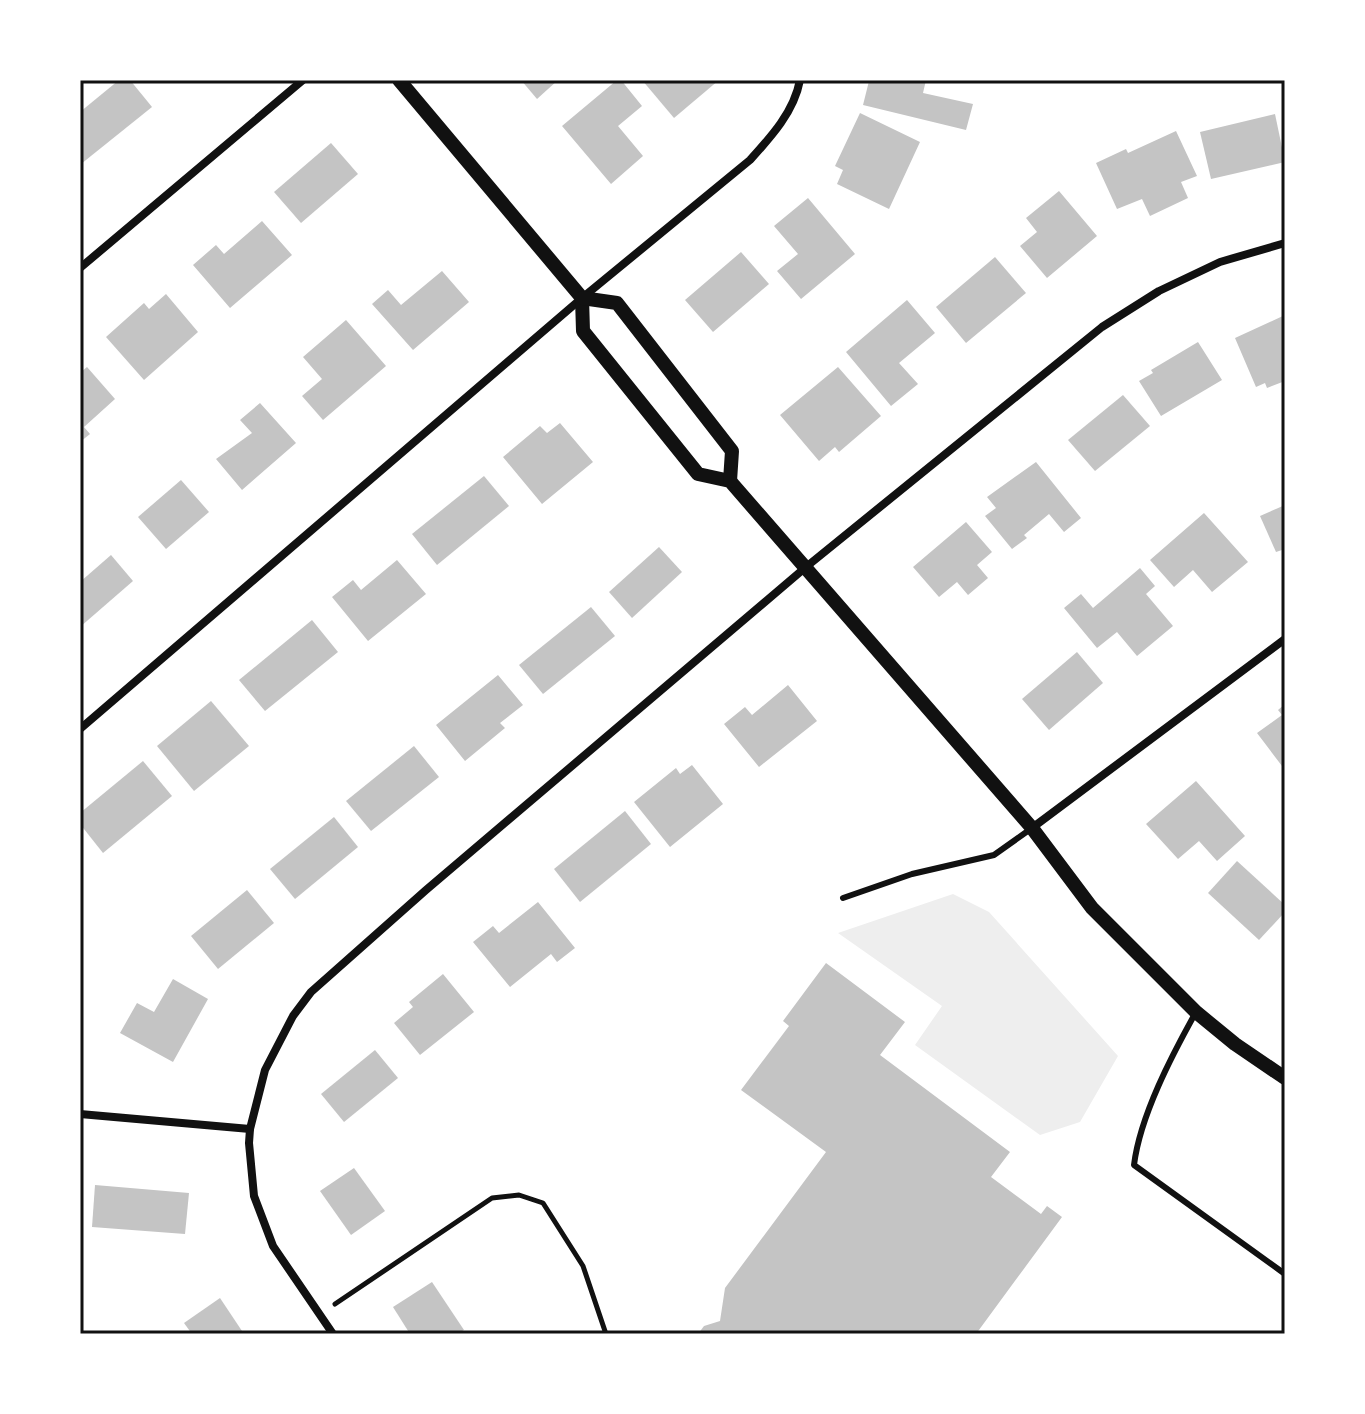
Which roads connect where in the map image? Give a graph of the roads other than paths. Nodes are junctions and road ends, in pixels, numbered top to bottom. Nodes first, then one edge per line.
1 (303, 80) edge
2 (399, 80) edge
3 (800, 80) edge
4 (1285, 243) edge
5 (80, 268) edge
6 (582, 298) junction
7 (730, 481) junction
8 (806, 567) junction
9 (1285, 639) edge
10 (80, 729) edge
11 (1032, 828) junction
12 (843, 898) dead end
13 (1196, 1012) junction
14 (1285, 1078) edge
15 (80, 1114) edge
16 (250, 1129) junction
17 (1285, 1274) edge
18 (333, 1334) edge

1 - 5 street
2 - 6 street
3 - 6 street
4 - 8 street
6 - 7 street
6 - 7 street
6 - 10 street
7 - 8 street
8 - 11 street
8 - 16 street
9 - 11 street
11 - 12 lane
11 - 13 street
13 - 14 street
13 - 17 lane
15 - 16 street
16 - 18 street

